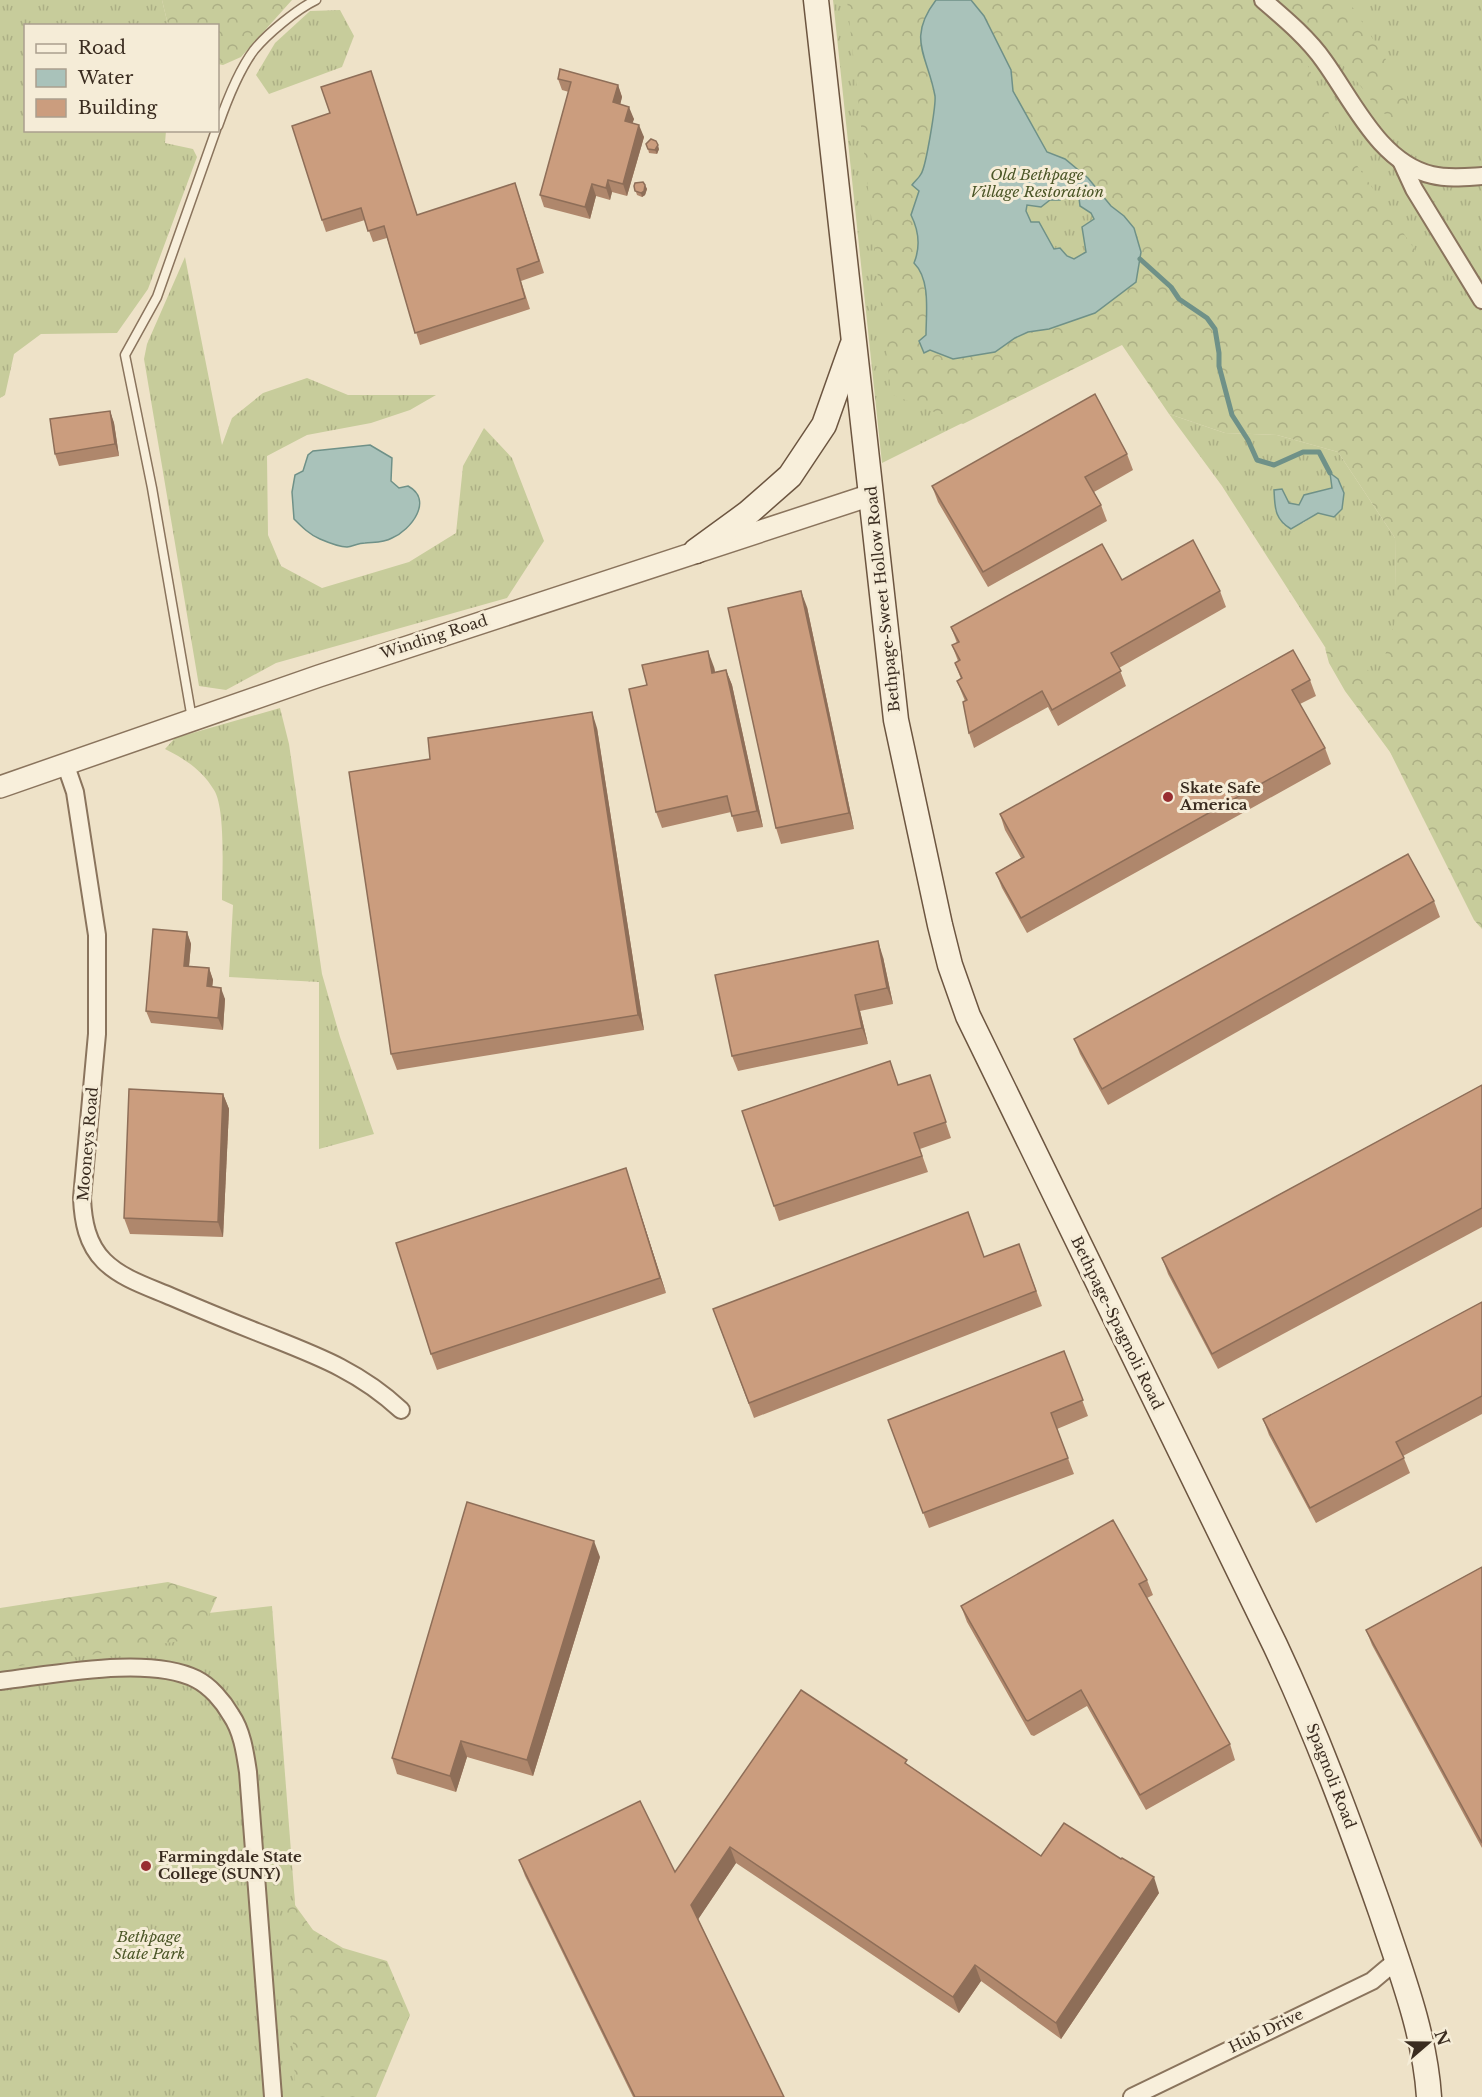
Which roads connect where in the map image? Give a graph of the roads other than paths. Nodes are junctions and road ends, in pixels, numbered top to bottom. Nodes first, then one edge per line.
1 (316, 0) edge
2 (816, 0) edge
3 (1263, 0) edge
4 (219, 123) edge
5 (215, 132) edge
6 (1402, 163) junction
7 (1482, 176) edge
8 (1482, 300) edge
9 (854, 341) junction
10 (871, 495) junction
11 (696, 551) junction
12 (192, 719) junction
13 (65, 763) junction
14 (0, 787) edge
15 (1045, 1175) joint
16 (401, 1410) dead end
17 (1190, 1471) joint
18 (0, 1681) edge
19 (1397, 1960) junction
20 (273, 2097) edge
21 (1132, 2097) edge
22 (1429, 2097) edge

1 - 4 lane
2 - 9 main road, Bethpage-Sweet Hollow Road
3 - 6 street
5 - 12 lane
6 - 7 street
6 - 8 street
9 - 10 main road, Bethpage-Sweet Hollow Road
9 - 11 main road
10 - 11 street, Winding Road
10 - 15 main road, Bethpage-Sweet Hollow Road
11 - 12 street, Winding Road
12 - 13 street, Winding Road
13 - 14 street, Winding Road
13 - 16 street, Mooneys Road
15 - 17 main road, Bethpage-Spagnoli Road
17 - 19 main road, Spagnoli Road
18 - 20 street
19 - 21 street, Hub Drive
19 - 22 main road, Spagnoli Road

